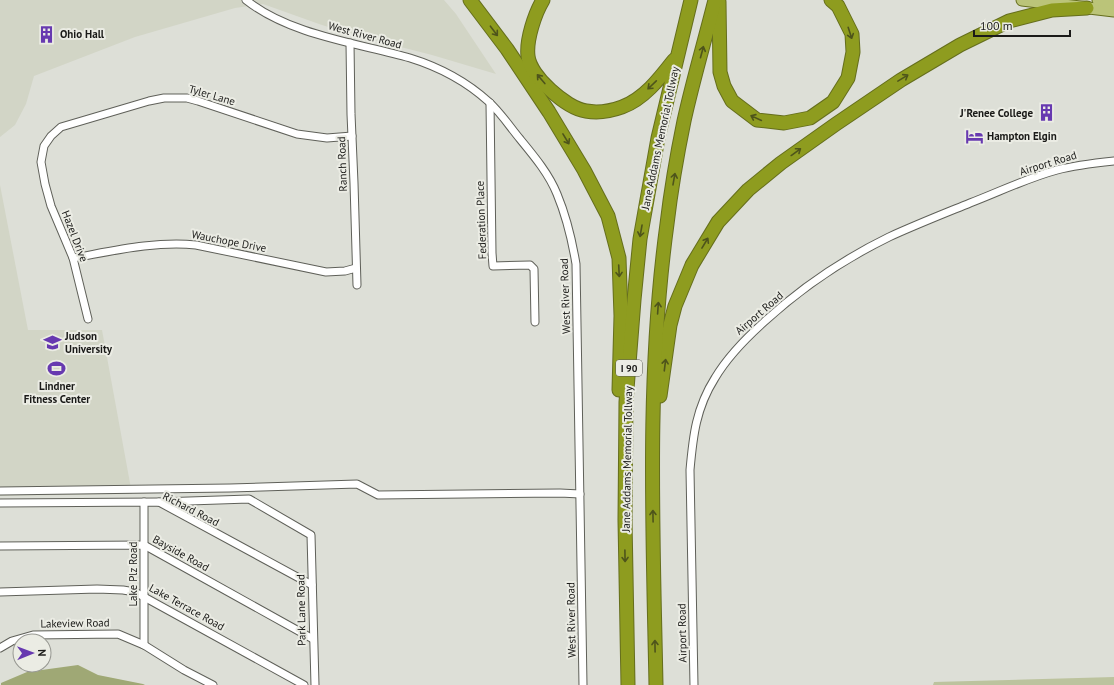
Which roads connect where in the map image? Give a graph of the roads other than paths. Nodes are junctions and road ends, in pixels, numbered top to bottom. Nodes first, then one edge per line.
1 (246, 0) edge
2 (470, 0) edge
3 (543, 0) edge
4 (691, 0) edge
5 (715, 0) edge
6 (719, 0) edge
7 (831, 0) edge
8 (1022, 0) edge
9 (1098, 0) edge
10 (1114, 2) edge
11 (1087, 8) junction
12 (1114, 11) edge
13 (350, 43) junction
14 (677, 56) junction
15 (490, 103) junction
16 (352, 136) junction
17 (1114, 161) edge
18 (41, 162) joint
19 (73, 258) junction
20 (356, 268) junction
21 (357, 285) dead end
22 (88, 319) dead end
23 (535, 322) dead end
24 (653, 431) junction
25 (0, 491) edge
26 (580, 494) junction
27 (0, 502) edge
28 (144, 502) junction
29 (159, 502) junction
30 (625, 520) junction
31 (144, 545) junction
32 (0, 546) edge
33 (312, 585) junction
34 (0, 592) edge
35 (144, 596) junction
36 (313, 639) junction
37 (144, 645) junction
38 (0, 648) edge
39 (213, 685) edge
40 (304, 685) edge
41 (315, 685) edge
42 (583, 685) edge
43 (628, 685) edge
44 (656, 685) edge
45 (694, 685) edge

1 - 13 street, West River Road
2 -> 30 highway
14 -> 3 highway
4 - 14 highway, Jane Addams Memorial Tollway / I 90
24 -> 5 highway, Jane Addams Memorial Tollway / I 90
7 -> 6 highway
8 - 11 main road
9 - 10 main road
11 - 12 main road
24 -> 11 highway
13 - 15 street, West River Road
13 - 16 street, Ranch Road
14 -> 30 highway, Jane Addams Memorial Tollway / I 90
15 - 23 street, Federation Place
15 - 26 street, West River Road
16 - 18 street, Tyler Lane
16 - 20 street, Ranch Road
17 - 45 street, Airport Road
18 - 19 street, Hazel Drive
19 - 20 street, Wauchope Drive
19 - 22 street, Hazel Drive
20 - 21 street, Ranch Road
44 -> 24 highway, Jane Addams Memorial Tollway / I 90
25 - 26 street
26 - 42 street, West River Road
27 - 28 street, Richard Road
28 - 29 street, Richard Road
28 - 31 street, Lake Plz Road
29 - 33 street, Richard Road
29 - 33 street, Park Lane Road
30 -> 43 highway, Jane Addams Memorial Tollway / I 90
31 - 32 street, Bayside Road
31 - 35 street, Lake Plz Road
31 - 36 street, Bayside Road
33 - 36 street, Park Lane Road
34 - 35 street, Lake Terrace Road
35 - 37 street, Lake Plz Road
35 - 40 street, Lake Terrace Road
36 - 41 street, Park Lane Road
37 - 38 street, Lakeview Road
37 - 39 street, Lakeview Road

